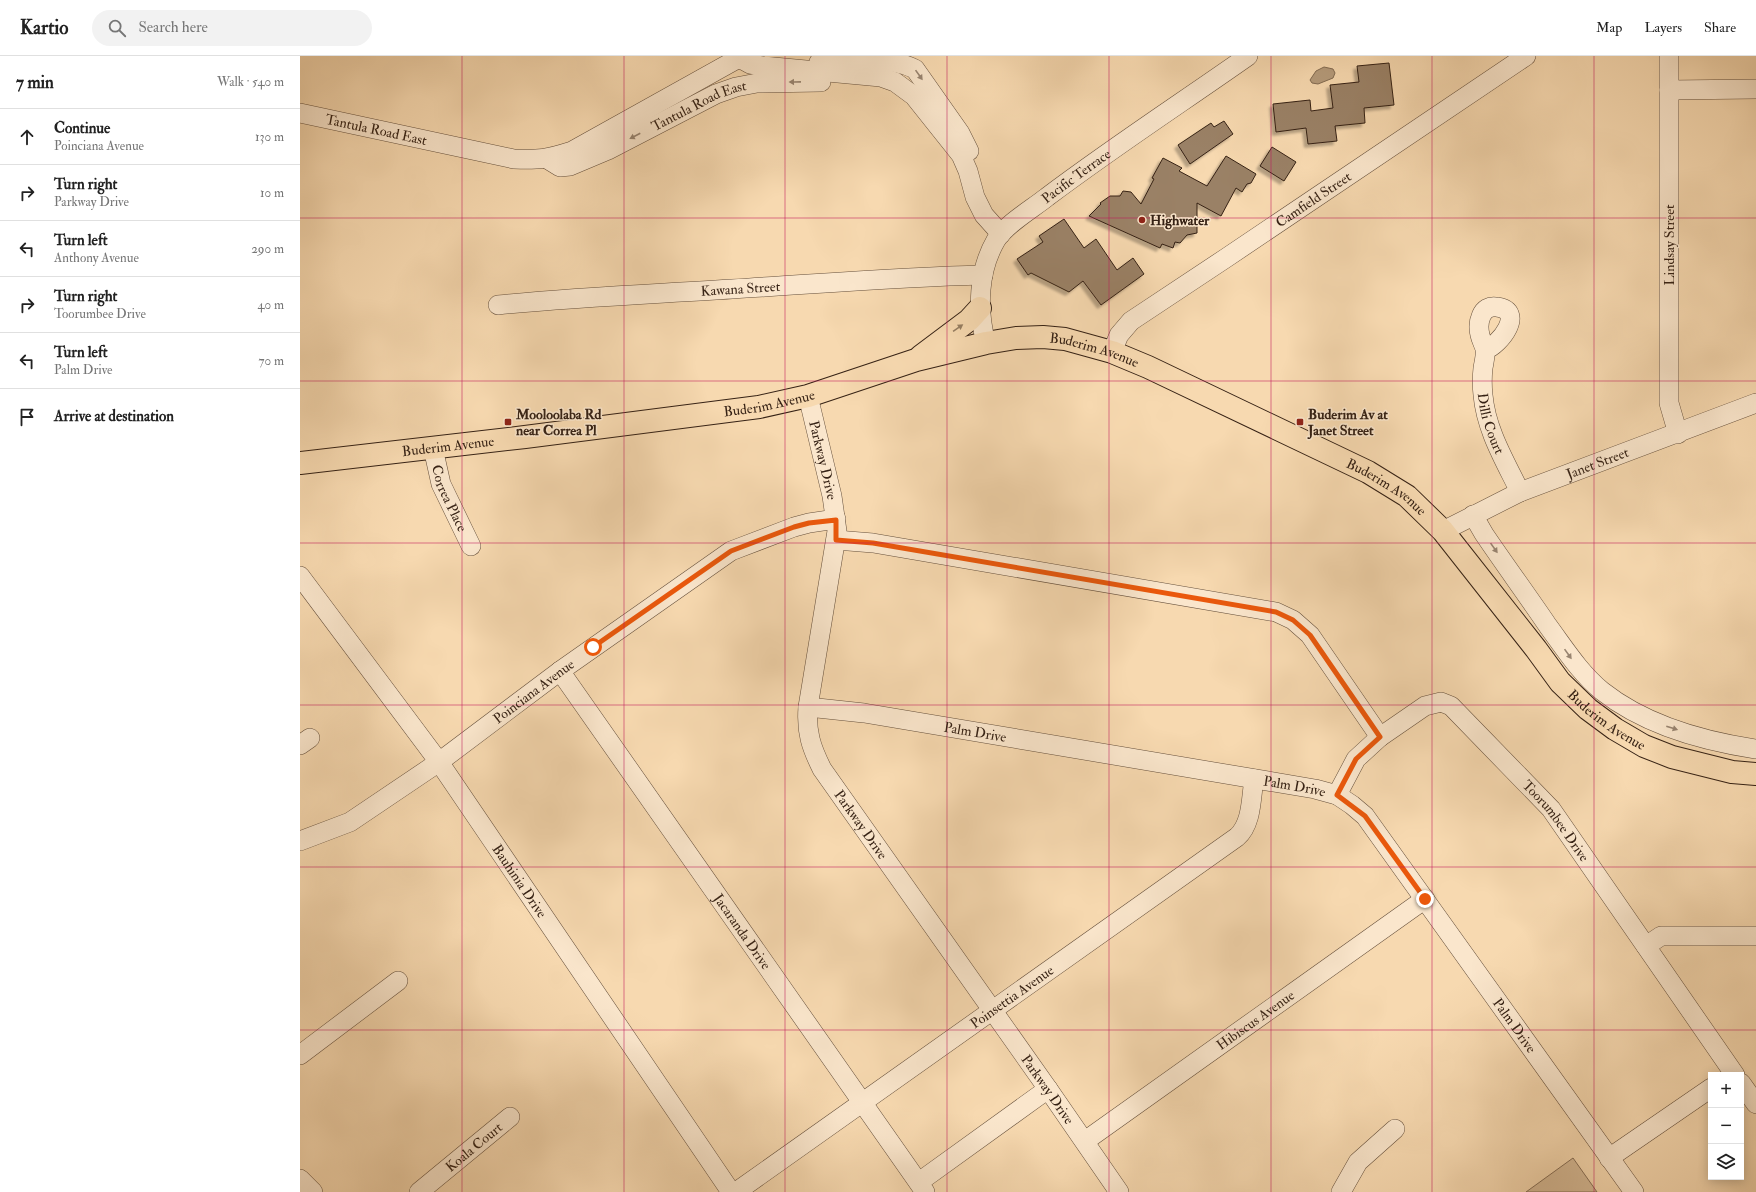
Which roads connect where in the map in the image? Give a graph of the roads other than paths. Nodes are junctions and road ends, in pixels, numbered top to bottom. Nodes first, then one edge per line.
1 (1248, 56) edge
2 (1526, 56) edge
3 (1669, 56) edge
4 (738, 57) edge
5 (788, 68) junction
6 (862, 76) junction
7 (1756, 89) edge
8 (1669, 90) junction
9 (300, 114) edge
10 (547, 159) junction
11 (975, 197) junction
12 (1001, 234) junction
13 (983, 275) junction
14 (498, 305) dead end
15 (980, 308) junction
16 (986, 343) junction
17 (1485, 350) dead end
18 (1112, 352) junction
19 (916, 360) junction
20 (808, 396) junction
21 (1756, 403) edge
22 (1678, 434) junction
23 (433, 448) junction
24 (300, 463) edge
25 (1520, 492) junction
26 (1473, 515) junction
27 (836, 520) junction
28 (1443, 531) junction
29 (836, 540) junction
30 (471, 546) dead end
31 (300, 576) edge
32 (560, 671) junction
33 (808, 707) junction
34 (1380, 737) junction
35 (1756, 750) edge
36 (439, 762) junction
37 (1756, 774) edge
38 (1254, 779) junction
39 (1337, 795) junction
40 (300, 842) edge
41 (1425, 899) junction
42 (1756, 936) edge
43 (1646, 946) junction
44 (398, 981) dead end
45 (993, 1010) junction
46 (300, 1055) edge
47 (1732, 1072) edge
48 (1048, 1089) junction
49 (1744, 1089) edge
50 (1708, 1090) edge
51 (863, 1102) junction
52 (1756, 1104) edge
53 (510, 1117) dead end
54 (1395, 1129) dead end
55 (1085, 1141) junction
56 (1609, 1158) junction
57 (300, 1179) edge
58 (922, 1187) edge
59 (313, 1192) edge
60 (419, 1192) edge
61 (731, 1192) edge
62 (736, 1192) edge
63 (1119, 1192) edge
64 (1341, 1192) edge
65 (1634, 1192) edge

1 - 12 street, Pacific Terrace
2 - 18 street, Camfield Street
3 - 8 street, Lindsay Street
4 - 5 street, Tantula Road East
4 - 10 street, Tantula Road East
5 - 6 street, Tantula Road East
5 -> 11 street, Tantula Road East
6 -> 10 street, Tantula Road East
6 - 11 street, Tantula Road East
7 - 8 street
8 - 22 street, Lindsay Street
9 - 10 street, Tantula Road East
11 - 12 street, Tantula Road East
12 - 13 street, Pacific Terrace
13 - 14 street, Kawana Street
13 - 15 street, Pacific Terrace
15 - 16 street, Pacific Terrace
19 -> 15 main road
16 - 18 main road, Buderim Avenue
16 - 19 main road, Buderim Avenue
17 - 25 street, Dilli Court
18 - 28 main road, Buderim Avenue
19 - 20 main road, Buderim Avenue
20 - 23 main road, Buderim Avenue
20 - 27 street, Parkway Drive
21 - 22 street, Janet Street
22 - 25 street, Janet Street
23 - 24 main road, Buderim Avenue
23 - 30 street, Correa Place
25 - 26 street, Janet Street
26 - 28 street, Janet Street
26 -> 35 street, Buderim Avenue
27 - 29 street, Parkway Drive
27 - 32 street, Poinciana Avenue
28 - 37 main road, Buderim Avenue
29 - 33 street, Parkway Drive
29 - 34 street
31 - 36 street, Bauhinia Drive
32 - 36 street, Poinciana Avenue
32 - 51 street, Jacaranda Drive
33 - 38 street, Palm Drive
33 - 45 street, Parkway Drive
34 - 39 street, Toorumbee Drive
34 - 43 street, Toorumbee Drive
36 - 40 street, Poinciana Avenue
36 - 61 street, Bauhinia Drive
38 - 39 street, Palm Drive
38 - 45 street, Poinsettia Avenue
39 - 41 street, Palm Drive
41 - 55 street, Hibiscus Avenue
41 - 56 street, Palm Drive
42 - 43 street
43 - 47 street, Toorumbee Drive
44 - 46 street
45 - 48 street, Parkway Drive
45 - 51 street, Poinsettia Avenue
48 - 55 street, Parkway Drive
48 - 58 street
49 - 52 street, Toorumbee Drive
50 - 56 street
51 - 58 street, Jacaranda Drive
51 - 62 street, Poinsettia Avenue
53 - 60 street, Koala Court
54 - 64 street
55 - 63 street, Parkway Drive
56 - 65 street, Palm Drive
57 - 59 street

